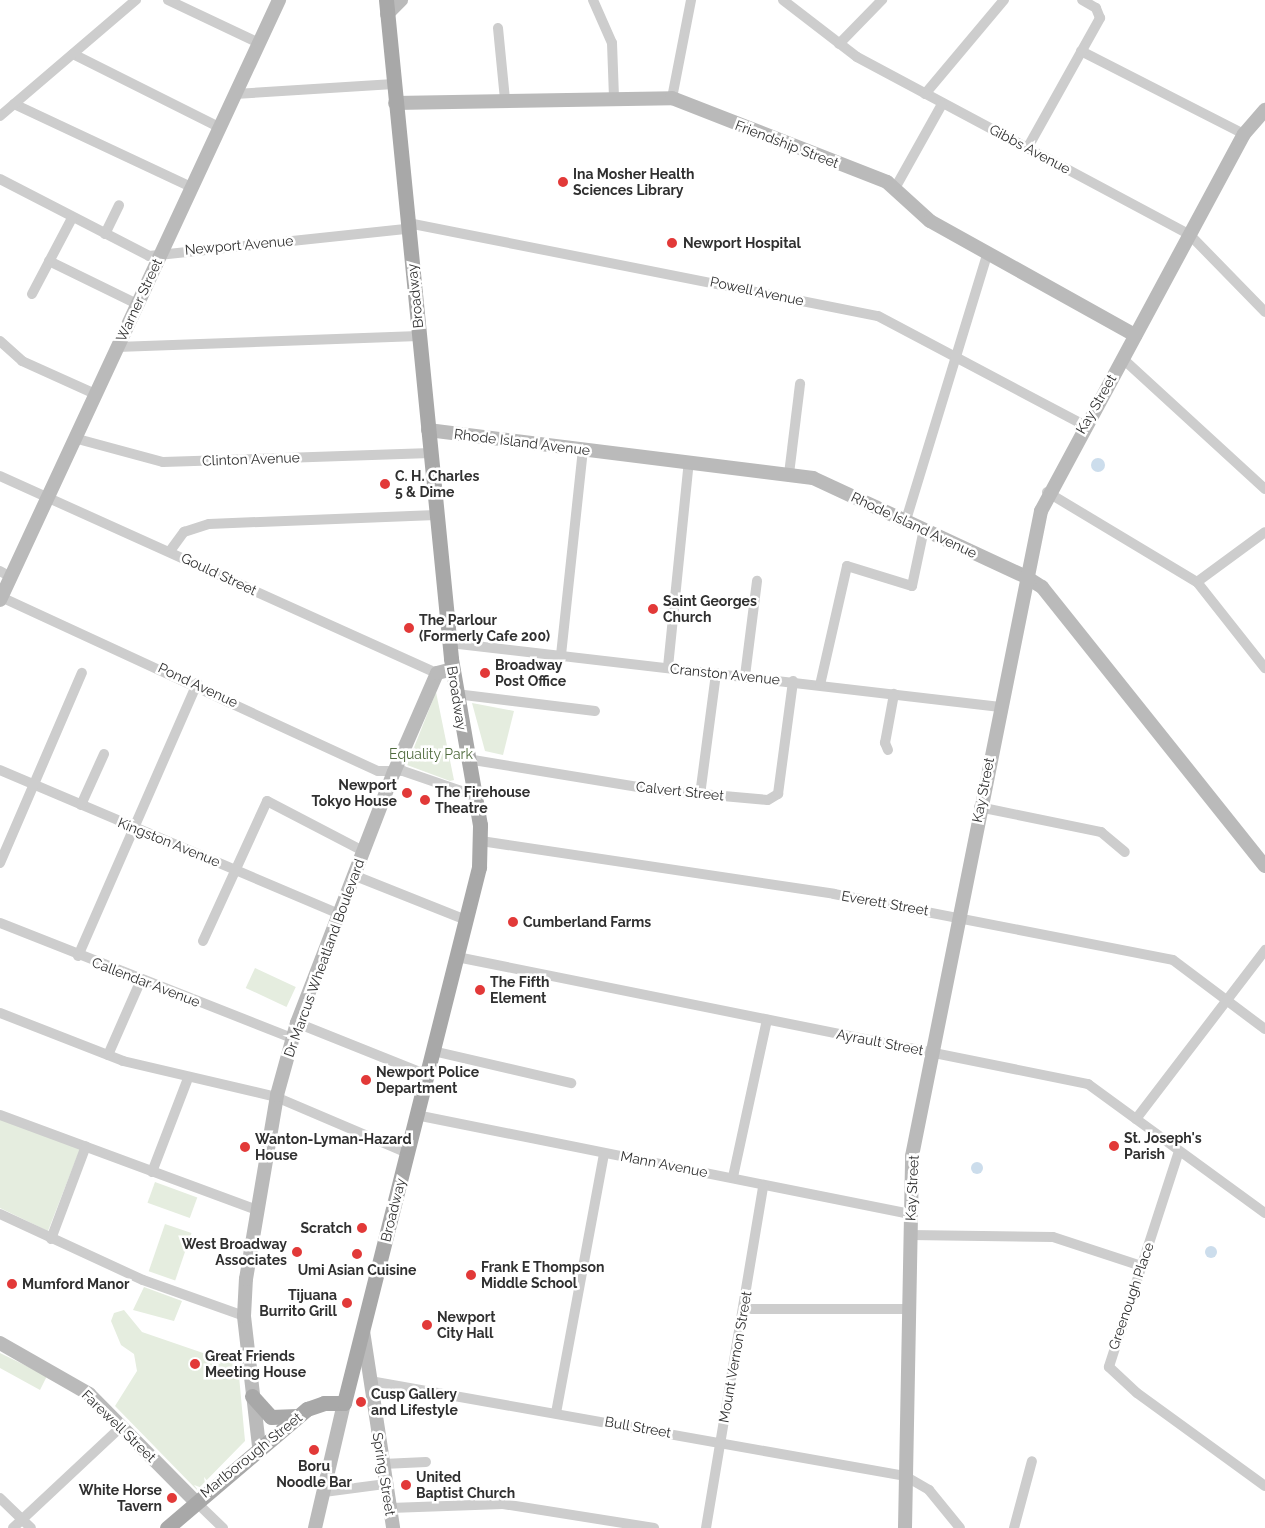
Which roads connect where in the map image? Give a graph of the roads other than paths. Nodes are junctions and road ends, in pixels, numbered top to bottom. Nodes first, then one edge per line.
1 (136, 0) edge
2 (168, 0) edge
3 (279, 0) edge
4 (402, 0) edge
5 (593, 0) edge
6 (691, 0) edge
7 (783, 0) edge
8 (882, 0) edge
9 (1004, 0) edge
10 (1082, 0) edge
11 (386, 7) edge
12 (498, 28) dead end
13 (259, 43) junction
14 (839, 44) junction
15 (1081, 51) junction
16 (73, 54) junction
17 (394, 84) junction
18 (235, 94) junction
19 (926, 94) junction
20 (614, 98) junction
21 (672, 98) junction
22 (505, 99) junction
23 (395, 103) junction
24 (14, 104) junction
25 (942, 104) junction
26 (1264, 112) edge
27 (0, 116) edge
28 (219, 127) junction
29 (1244, 134) junction
30 (1028, 147) junction
31 (0, 179) edge
32 (191, 186) junction
33 (894, 190) junction
34 (118, 204) dead end
35 (72, 218) junction
36 (408, 226) junction
37 (105, 234) junction
38 (1189, 234) junction
39 (988, 252) junction
40 (159, 257) junction
41 (49, 261) junction
42 (32, 294) dead end
43 (137, 304) junction
44 (1265, 312) edge
45 (1135, 335) junction
46 (419, 336) junction
47 (0, 341) edge
48 (117, 347) junction
49 (956, 356) junction
50 (1122, 358) junction
51 (800, 384) dead end
52 (95, 394) junction
53 (1084, 425) junction
54 (428, 430) junction
55 (74, 438) junction
56 (583, 449) junction
57 (431, 453) junction
58 (689, 462) junction
59 (789, 474) junction
60 (0, 476) edge
61 (1265, 489) edge
62 (1047, 492) junction
63 (46, 496) junction
64 (436, 515) junction
65 (906, 520) junction
66 (924, 529) junction
67 (1265, 532) edge
68 (170, 551) junction
69 (5, 574) edge
70 (1026, 577) junction
71 (758, 580) dead end
72 (1197, 582) junction
73 (1, 598) edge
74 (450, 643) junction
75 (561, 655) junction
76 (668, 667) junction
77 (1265, 668) edge
78 (452, 669) junction
79 (437, 673) junction
80 (716, 673) junction
81 (82, 674) dead end
82 (744, 676) junction
83 (793, 681) junction
84 (196, 683) junction
85 (820, 685) junction
86 (456, 694) junction
87 (894, 694) junction
88 (1000, 707) junction
89 (595, 711) dead end
90 (888, 750) dead end
91 (104, 754) dead end
92 (467, 759) junction
93 (0, 770) edge
94 (394, 772) junction
95 (34, 784) junction
96 (700, 795) junction
97 (476, 796) junction
98 (80, 805) junction
99 (979, 806) junction
100 (132, 827) junction
101 (481, 841) junction
102 (363, 851) junction
103 (1125, 852) dead end
104 (0, 863) edge
105 (1264, 863) edge
106 (235, 869) junction
107 (353, 875) junction
108 (338, 913) junction
109 (958, 915) junction
110 (466, 920) junction
111 (0, 923) edge
112 (203, 941) dead end
113 (1265, 950) edge
114 (78, 956) junction
115 (457, 957) junction
116 (140, 980) junction
117 (1227, 1000) junction
118 (0, 1013) edge
119 (768, 1020) junction
120 (297, 1023) junction
121 (1265, 1029) edge
122 (292, 1038) junction
123 (433, 1051) junction
124 (932, 1053) junction
125 (108, 1055) junction
126 (421, 1073) junction
127 (188, 1078) junction
128 (571, 1083) dead end
129 (276, 1097) junction
130 (0, 1115) edge
131 (416, 1115) junction
132 (1136, 1119) junction
133 (86, 1146) junction
134 (1179, 1151) junction
135 (407, 1153) junction
136 (604, 1153) junction
137 (152, 1172) junction
138 (733, 1177) junction
139 (762, 1186) junction
140 (258, 1210) junction
141 (1265, 1213) edge
142 (0, 1214) edge
143 (910, 1214) junction
144 (910, 1235) junction
145 (51, 1239) junction
146 (1141, 1266) junction
147 (743, 1309) junction
148 (907, 1309) junction
149 (244, 1316) junction
150 (363, 1331) junction
151 (0, 1344) edge
152 (370, 1381) junction
153 (252, 1396) junction
154 (344, 1403) junction
155 (556, 1413) junction
156 (301, 1414) junction
157 (121, 1427) junction
158 (720, 1442) junction
159 (259, 1446) junction
160 (1032, 1461) dead end
161 (426, 1462) dead end
162 (383, 1464) junction
163 (905, 1476) junction
164 (386, 1484) junction
165 (1265, 1486) edge
166 (324, 1492) junction
167 (0, 1498) edge
168 (195, 1501) junction
169 (390, 1508) junction
170 (23, 1520) junction
171 (182, 1523) edge
172 (629, 1526) edge
173 (14, 1528) edge
174 (31, 1528) edge
175 (167, 1528) edge
176 (222, 1528) edge
177 (315, 1528) edge
178 (393, 1528) edge
179 (654, 1528) edge
180 (706, 1528) edge
181 (905, 1528) edge
182 (960, 1528) edge
183 (1014, 1528) edge

1 - 16 street
2 - 13 street
3 - 13 street, Warner Street
4 - 11 street
5 - 20 street
6 - 21 street
7 - 14 street, Gibbs Avenue
8 - 14 street
9 - 19 street
10 - 15 street
11 - 17 main road, Broadway
12 - 22 street
13 - 18 street, Warner Street
14 - 19 street, Gibbs Avenue
15 - 29 street
15 - 30 street
16 - 24 street
16 - 28 street
17 - 18 street
17 - 23 main road, Broadway
18 - 28 street, Warner Street
19 - 25 street, Gibbs Avenue
20 - 21 street, Friendship Street
20 - 22 street, Friendship Street
21 - 33 street, Friendship Street
22 - 23 street, Friendship Street
23 - 36 main road, Broadway
24 - 27 street
24 - 32 street
25 - 30 street, Gibbs Avenue
25 - 33 street
26 - 29 street, Kay Street
28 - 32 street, Warner Street
29 - 38 street, Kay Street
30 - 38 street, Gibbs Avenue
31 - 35 street, Newport Avenue
32 - 40 street, Warner Street
33 - 39 street, Friendship Street
34 - 37 street
35 - 37 street, Newport Avenue
35 - 41 street
36 - 40 street, Newport Avenue
36 - 46 main road, Broadway
36 - 49 street, Powell Avenue
37 - 40 street, Newport Avenue
38 - 44 street, Gibbs Avenue
38 - 45 street, Kay Street
39 - 45 street, Friendship Street
39 - 49 street
40 - 43 street, Warner Street
41 - 42 street
41 - 43 street
43 - 48 street, Warner Street
45 - 50 street, Kay Street
46 - 48 street
46 - 54 main road, Broadway
47 - 52 street
48 - 52 street, Warner Street
49 - 53 street, Powell Avenue
49 - 65 street
50 - 53 street, Kay Street
50 - 61 street
51 - 59 street
52 - 55 street, Warner Street
53 - 62 street, Kay Street
54 - 56 street, Rhode Island Avenue
54 - 57 main road, Broadway
55 - 57 street, Clinton Avenue
55 - 63 street, Warner Street
56 - 58 street, Rhode Island Avenue
56 - 75 street
57 - 64 main road, Broadway
58 - 59 street, Rhode Island Avenue
58 - 76 street
59 - 65 street, Rhode Island Avenue
60 - 63 street, Gould Street
62 - 70 street, Kay Street
62 - 72 street
63 - 68 street, Gould Street
63 - 69 street, Warner Street
64 - 68 street
64 - 74 main road, Broadway
65 - 66 street, Rhode Island Avenue
66 - 70 street, Rhode Island Avenue
66 - 85 street
67 - 72 street
68 - 79 street, Gould Street
69 - 73 street, Warner Street
70 - 88 street, Kay Street
70 - 105 street, Rhode Island Avenue
71 - 82 street
72 - 77 street
73 - 84 street, Pond Avenue
74 - 75 street, Cranston Avenue
74 - 78 main road, Broadway
75 - 76 street, Cranston Avenue
76 - 80 street, Cranston Avenue
78 - 79 street
78 - 86 main road, Broadway
79 - 94 street, Dr Marcus Wheatland Boulevard
80 - 82 street, Cranston Avenue
80 - 96 street
81 - 95 street
82 - 83 street, Cranston Avenue
83 - 85 street, Cranston Avenue
83 - 96 street, Calvert Street
84 - 94 street, Pond Avenue
84 - 100 street
85 - 87 street, Cranston Avenue
86 - 89 street
86 - 92 main road, Broadway
87 - 88 street, Cranston Avenue
87 - 90 street
88 - 99 street, Kay Street
91 - 98 street
92 - 96 street, Calvert Street
92 - 97 main road, Broadway
93 - 95 street, Kingston Avenue
94 - 97 street, Pond Avenue
94 - 102 street, Dr Marcus Wheatland Boulevard
95 - 98 street, Kingston Avenue
95 - 104 street
97 - 101 main road, Broadway
98 - 100 street, Kingston Avenue
99 - 103 street
99 - 109 street, Kay Street
100 - 106 street, Kingston Avenue
100 - 114 street
101 - 109 street, Everett Street
101 - 110 main road, Broadway
102 - 106 street
102 - 107 street, Dr Marcus Wheatland Boulevard
106 - 108 street, Kingston Avenue
106 - 112 street
107 - 108 street, Dr Marcus Wheatland Boulevard
107 - 110 street
108 - 120 street, Dr Marcus Wheatland Boulevard
109 - 117 street, Everett Street
109 - 124 street, Kay Street
110 - 115 main road, Broadway
111 - 114 street, Callendar Avenue
113 - 117 street
114 - 116 street, Callendar Avenue
115 - 119 street, Ayrault Street
115 - 123 main road, Broadway
116 - 122 street, Callendar Avenue
116 - 125 street
117 - 121 street, Everett Street
117 - 132 street
118 - 125 street
119 - 124 street, Ayrault Street
119 - 138 street
120 - 122 street, Dr Marcus Wheatland Boulevard
120 - 126 street
122 - 129 street, Dr Marcus Wheatland Boulevard
123 - 126 main road, Broadway
123 - 128 street
124 - 132 street, Ayrault Street
124 - 143 street, Kay Street
125 - 127 street
126 - 131 main road, Broadway
127 - 129 street
127 - 137 street
129 - 135 street
129 - 140 street, Dr Marcus Wheatland Boulevard
130 - 133 street
131 - 135 main road, Broadway
131 - 136 street, Mann Avenue
132 - 134 street, Ayrault Street
133 - 137 street
133 - 145 street
134 - 141 street, Ayrault Street
134 - 146 street, Greenough Place
135 - 150 main road, Broadway
136 - 138 street, Mann Avenue
136 - 155 street
137 - 140 street
138 - 139 street, Mann Avenue
139 - 143 street, Mann Avenue
139 - 147 street, Mount Vernon Street
140 - 149 street, Dr Marcus Wheatland Boulevard
142 - 145 street
143 - 144 street, Kay Street
144 - 146 street
144 - 148 street, Kay Street
145 - 149 street
146 - 165 street, Greenough Place
147 - 148 street
147 - 158 street, Mount Vernon Street
148 - 163 street, Kay Street
149 - 153 street, Dr Marcus Wheatland Boulevard
150 - 152 street, Spring Street
150 - 154 main road, Broadway
151 - 157 street, Farewell Street
152 - 155 street, Bull Street
152 - 162 street, Spring Street
153 - 156 main road
153 - 159 street, Dr Marcus Wheatland Boulevard
154 - 156 main road, Marlborough Street
154 - 166 street, Broadway
155 - 158 street, Bull Street
156 - 159 main road, Marlborough Street
157 - 168 street, Farewell Street
157 - 170 street
158 - 163 street, Bull Street
158 - 180 street, Mount Vernon Street
159 - 168 main road, Marlborough Street
160 - 183 street
161 - 162 street
162 - 164 street, Spring Street
163 - 181 street, Kay Street
163 - 182 street, Bull Street
164 - 166 street
164 - 169 street, Spring Street
166 - 177 street, Broadway
167 - 170 street
168 - 171 main road, Marlborough Street
168 - 176 street, Farewell Street
169 - 172 street
169 - 178 street, Spring Street
170 - 173 street
170 - 174 street
171 - 175 main road, Marlborough Street
172 - 179 street

